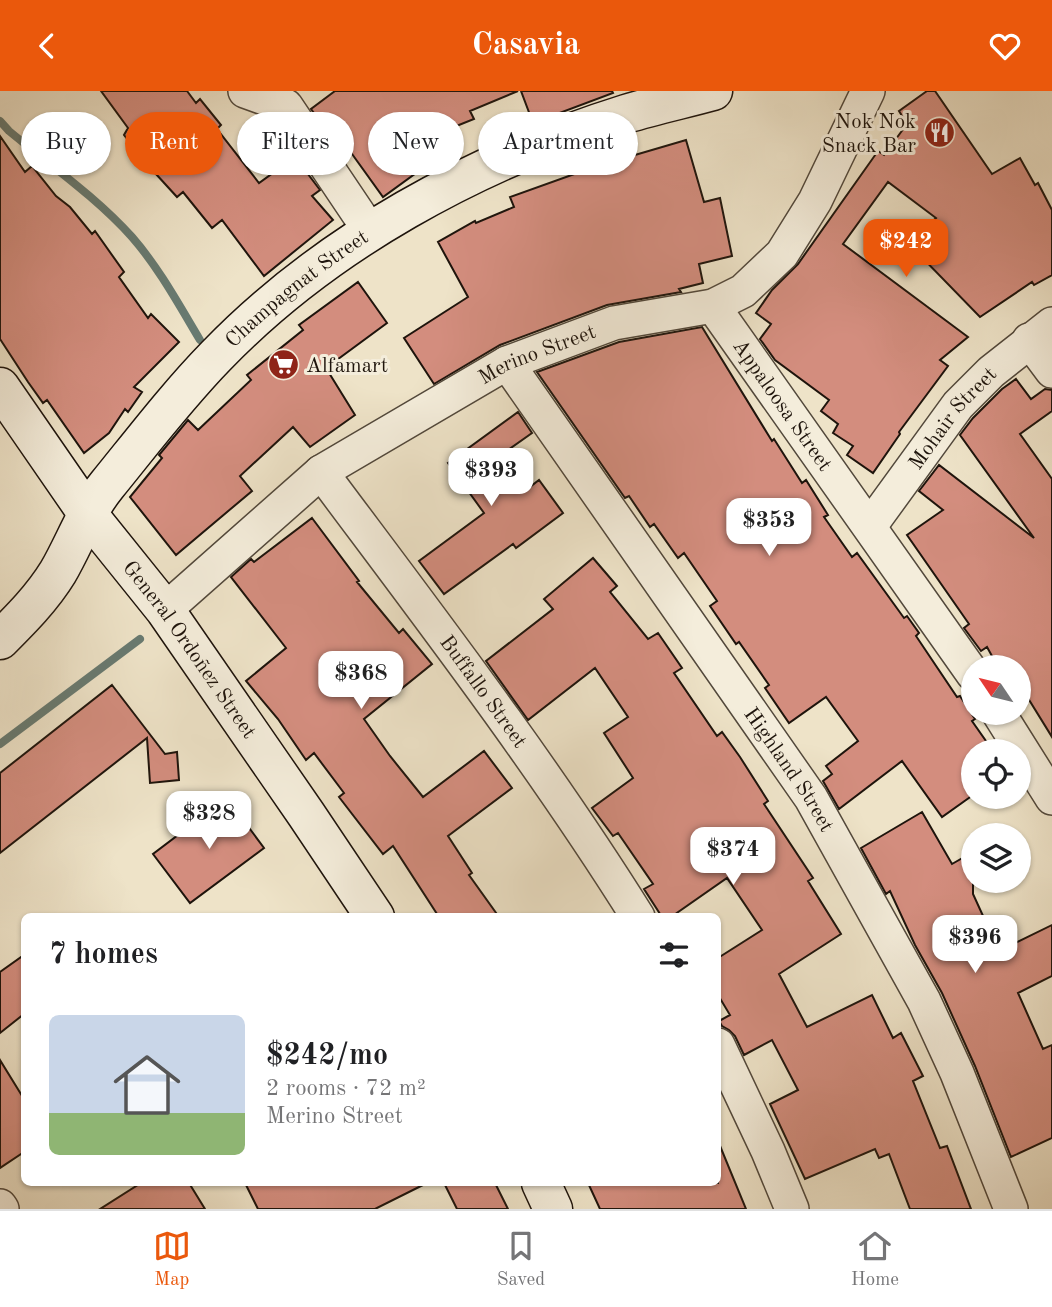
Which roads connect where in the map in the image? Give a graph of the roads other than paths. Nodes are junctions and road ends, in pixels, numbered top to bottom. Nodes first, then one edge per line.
1 (245, 91) edge
2 (713, 91) edge
3 (868, 91) edge
4 (292, 99) edge
5 (622, 102) edge
6 (370, 231) junction
7 (713, 306) junction
8 (1041, 332) edge
9 (507, 363) junction
10 (1052, 371) edge
11 (0, 387) edge
12 (321, 472) junction
13 (87, 513) junction
14 (870, 527) junction
15 (165, 610) junction
16 (0, 641) edge
17 (961, 657) edge
18 (1006, 725) edge
19 (1052, 798) edge
20 (372, 913) edge
21 (635, 913) edge
22 (721, 1051) edge
23 (542, 1186) edge
24 (553, 1209) edge
25 (792, 1209) edge
26 (1011, 1209) edge

1 - 4 street
2 - 5 street, Champagnat Street
3 - 7 street, Merino Street
4 - 6 street
5 - 6 street, Champagnat Street
6 - 13 street, Champagnat Street
7 - 9 street, Merino Street
7 - 14 street, Appaloosa Street
8 - 10 street
8 - 14 street, Mohair Street
9 - 12 street, Merino Street
9 - 26 street, Highland Street
11 - 13 street, General Ordoñez Street
12 - 15 street, Merino Street
12 - 21 street, Buffallo Street
13 - 15 street, General Ordoñez Street
13 - 16 street, Champagnat Street
14 - 17 street, Appaloosa Street
15 - 20 street, General Ordoñez Street
18 - 19 street
22 - 25 street
23 - 24 street

